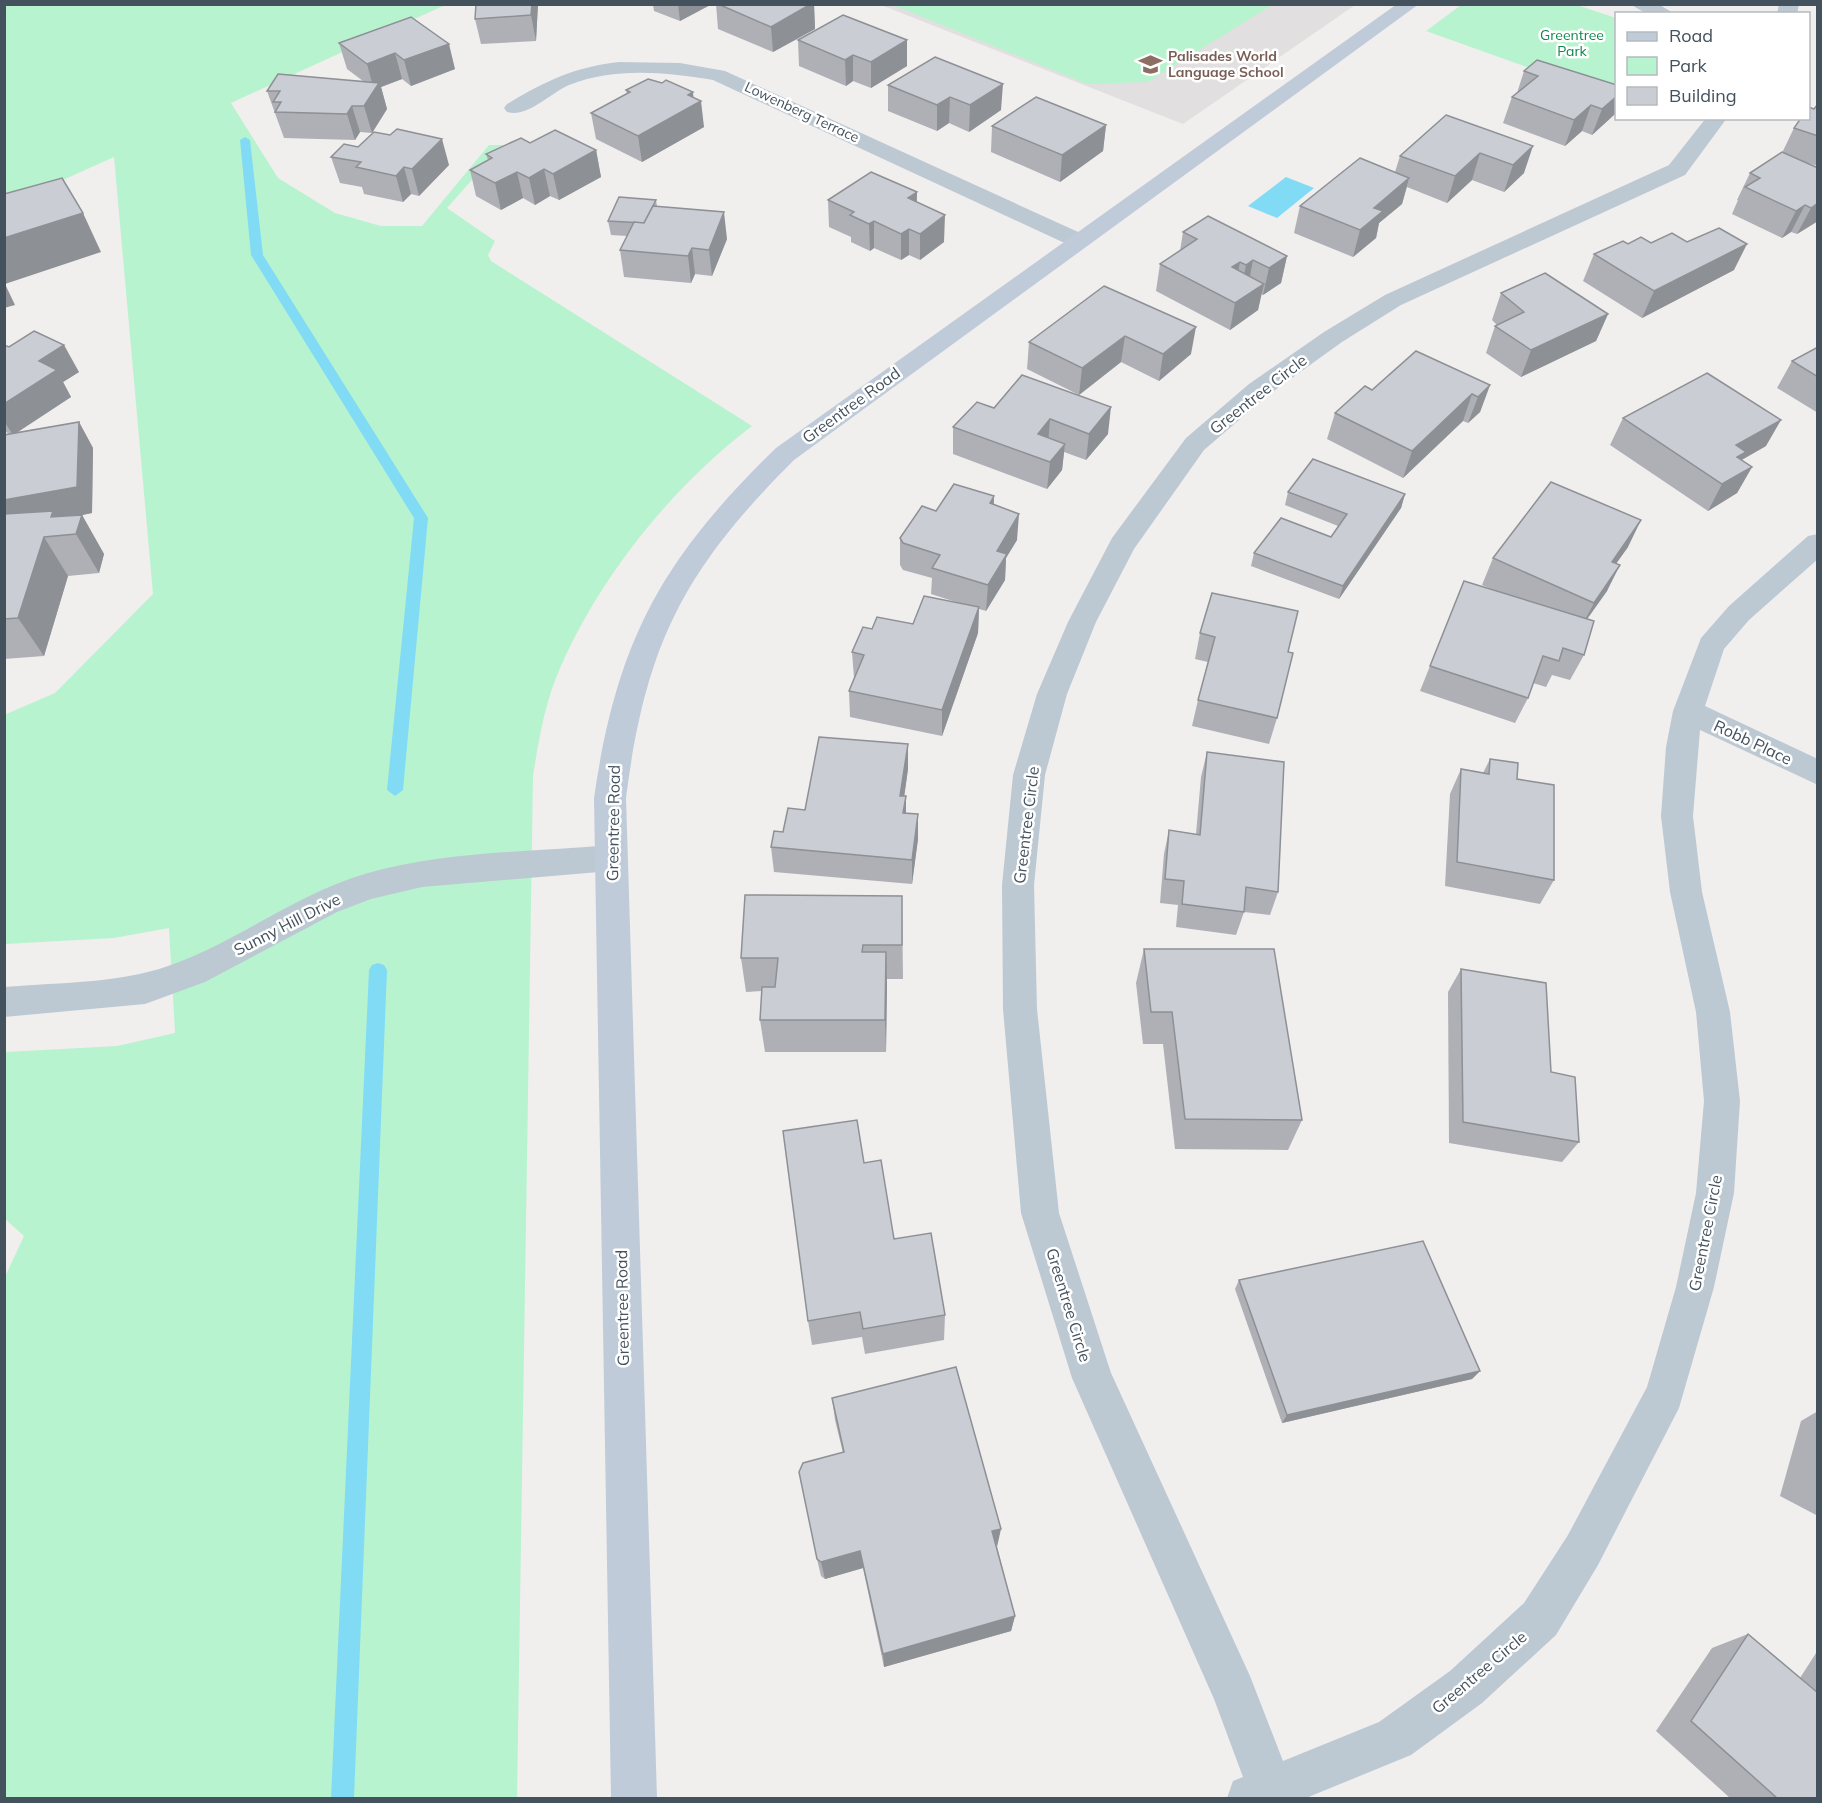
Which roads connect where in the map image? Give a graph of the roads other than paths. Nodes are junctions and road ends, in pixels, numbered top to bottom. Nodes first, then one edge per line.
1 (1410, 4) edge
2 (1639, 4) edge
3 (1661, 12) edge
4 (514, 108) dead end
5 (1715, 120) edge
6 (1079, 241) junction
7 (1818, 543) edge
8 (1688, 711) junction
9 (1818, 773) edge
10 (611, 858) junction
11 (4, 1002) edge
12 (1260, 1794) edge
13 (634, 1798) edge

1 - 6 street, Greentree Road
2 - 3 street
4 - 6 street, Lowenberg Terrace
5 - 12 street, Greentree Circle
6 - 10 street, Greentree Road
7 - 8 street, Greentree Circle
8 - 9 street, Robb Place
8 - 12 street, Greentree Circle
10 - 11 street, Sunny Hill Drive
10 - 13 street, Greentree Road

